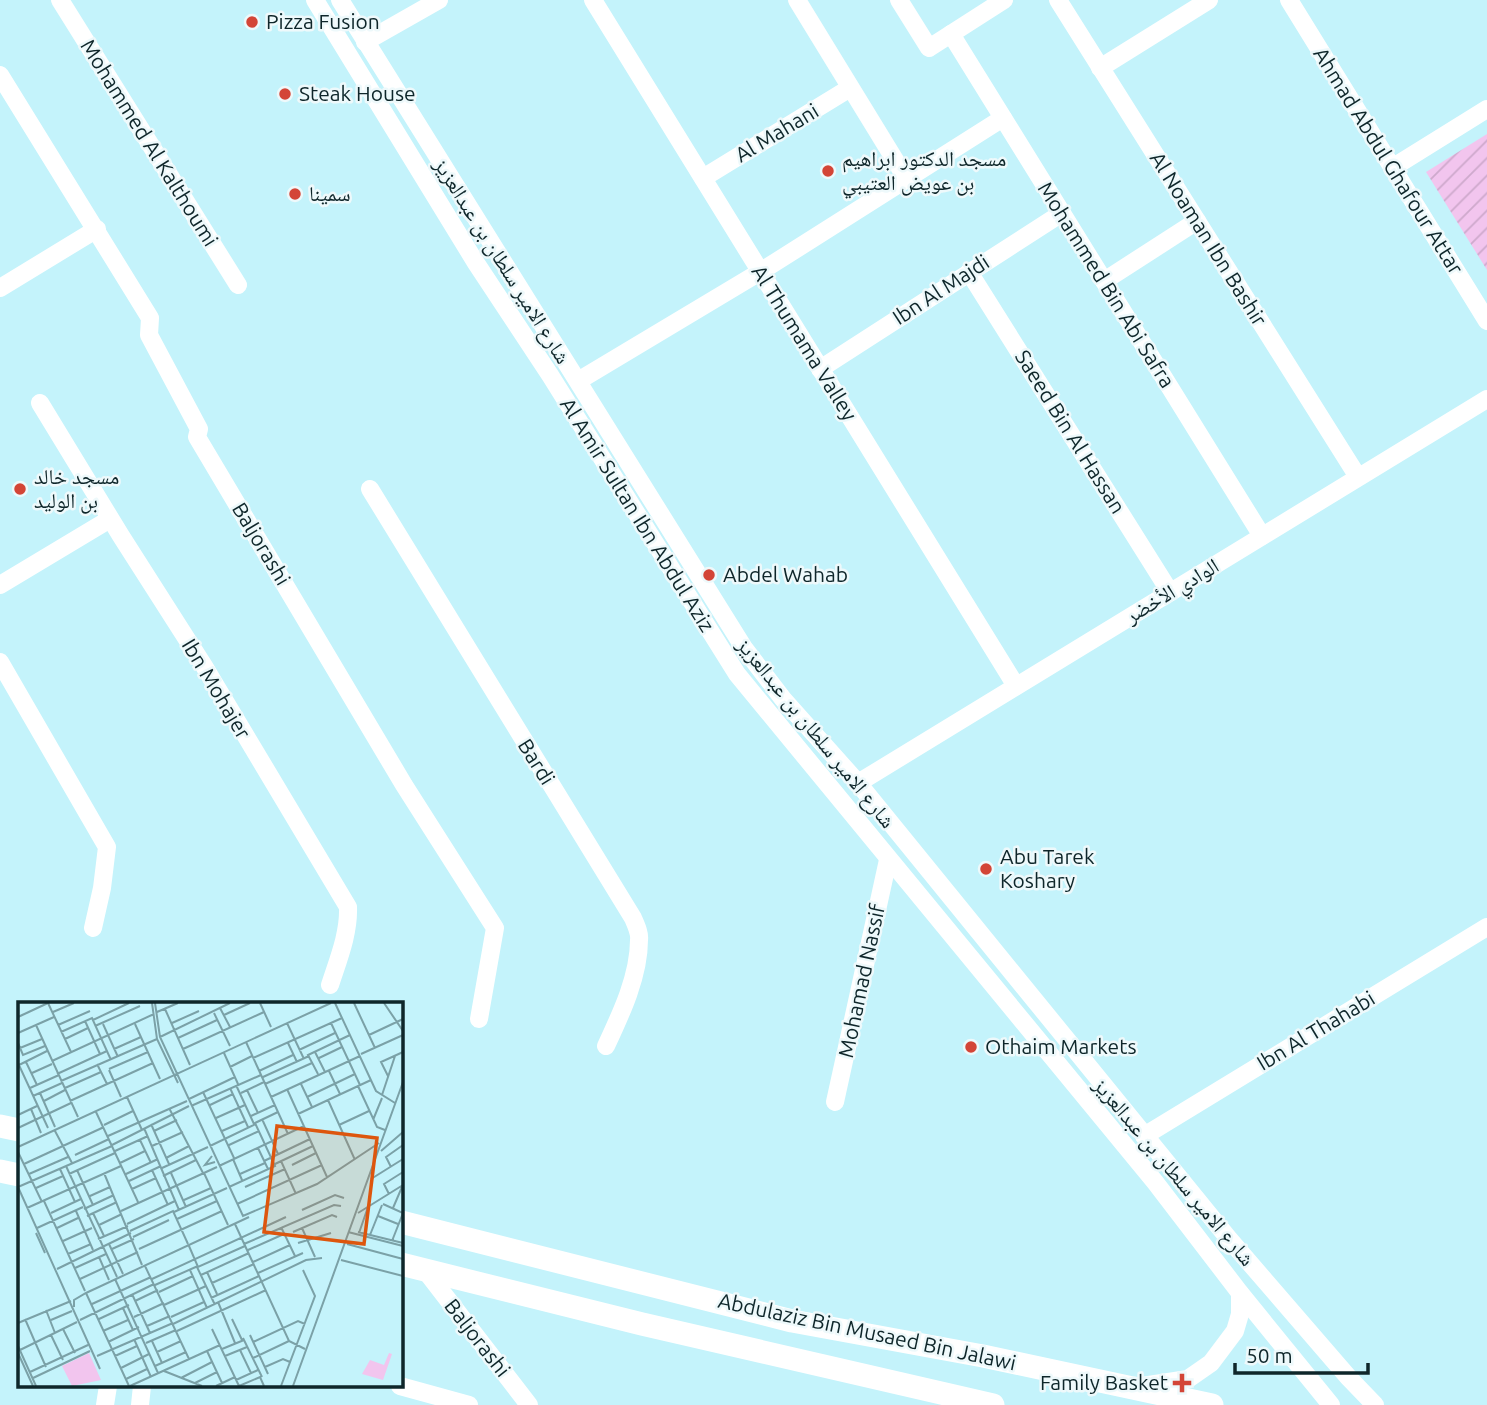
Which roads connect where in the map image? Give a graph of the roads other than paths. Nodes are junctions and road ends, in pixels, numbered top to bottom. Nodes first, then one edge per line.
1 (60, 0) edge
2 (315, 0) edge
3 (340, 0) edge
4 (439, 0) edge
5 (593, 0) edge
6 (797, 0) edge
7 (899, 0) edge
8 (1004, 0) edge
9 (1058, 0) edge
10 (1209, 0) edge
11 (1289, 0) edge
12 (951, 34) junction
13 (365, 42) junction
14 (1100, 68) junction
15 (0, 75) edge
16 (850, 88) junction
17 (1487, 109) edge
18 (1003, 118) junction
19 (1392, 167) junction
20 (703, 178) junction
21 (906, 178) junction
22 (1062, 213) junction
23 (1197, 221) junction
24 (97, 229) junction
25 (760, 272) junction
26 (969, 272) junction
27 (1104, 281) junction
28 (238, 285) dead end
29 (0, 288) edge
30 (1487, 321) edge
31 (820, 369) junction
32 (578, 381) junction
33 (1487, 399) edge
34 (40, 402) dead end
35 (1358, 478) junction
36 (370, 489) dead end
37 (110, 519) junction
38 (1262, 536) junction
39 (0, 586) edge
40 (1170, 592) junction
41 (0, 662) edge
42 (1016, 686) junction
43 (858, 783) junction
44 (888, 860) junction
45 (1487, 927) edge
46 (93, 928) dead end
47 (330, 985) dead end
48 (479, 1019) dead end
49 (606, 1046) dead end
50 (835, 1102) dead end
51 (0, 1126) edge
52 (18, 1130) edge
53 (1144, 1136) junction
54 (0, 1171) edge
55 (18, 1175) edge
56 (402, 1222) edge
57 (402, 1264) edge
58 (425, 1270) junction
59 (1240, 1293) junction
60 (1349, 1378) junction
61 (402, 1387) edge
62 (1136, 1387) junction
63 (921, 1397) edge
64 (521, 1403) edge
65 (1331, 1403) edge
66 (470, 1405) edge
67 (993, 1405) edge
68 (1212, 1405) edge
69 (1363, 1405) edge
70 (1375, 1405) edge

1 - 28 street, Mohammed Al Kalthoumi
2 - 44 street, Al Amir Sultan Ibn Abdul Aziz
3 - 13 street, شارع الامير سلطان بن عبدالعزيز
4 - 13 street
5 - 20 street, Al Thumama Valley
6 - 16 street
7 - 12 street
8 - 12 street
9 - 14 street, Al Noaman Ibn Bashir
10 - 14 street
11 - 19 street, Ahmad Abdul Ghafour Attar
12 - 18 street, Mohammed Bin Abi Safra
13 - 32 street, شارع الامير سلطان بن عبدالعزيز
14 - 23 street, Al Noaman Ibn Bashir
15 - 24 street, Baljorashi
16 - 20 street, Al Mahani
16 - 21 street
17 - 19 street
18 - 21 street
18 - 22 street, Mohammed Bin Abi Safra
19 - 30 street, Ahmad Abdul Ghafour Attar
20 - 25 street, Al Thumama Valley
21 - 25 street
22 - 26 street, Ibn Al Majdi
22 - 27 street, Mohammed Bin Abi Safra
23 - 27 street
23 - 35 street, Al Noaman Ibn Bashir
24 - 29 street
24 - 48 street, Baljorashi
25 - 31 street, Al Thumama Valley
25 - 32 street
26 - 31 street, Ibn Al Majdi
26 - 40 street, Saeed Bin Al Hassan
27 - 38 street, Mohammed Bin Abi Safra
31 - 42 street, Al Thumama Valley
32 - 43 street, شارع الامير سلطان بن عبدالعزيز
33 - 35 street, الوادي الأخضر
34 - 37 street, Ibn Mohajer
35 - 38 street, الوادي الأخضر
36 - 49 street, Bardi
37 - 39 street
37 - 47 street, Ibn Mohajer
38 - 40 street, الوادي الأخضر
40 - 42 street, الوادي الأخضر
41 - 46 street
42 - 43 street, الوادي الأخضر
43 - 53 street, شارع الامير سلطان بن عبدالعزيز
44 - 50 street, Mohamad Nassif
44 - 59 street, Al Amir Sultan Ibn Abdul Aziz
45 - 53 street, Ibn Al Thahabi
51 - 52 main road
53 - 60 street, شارع الامير سلطان بن عبدالعزيز
54 - 55 main road
56 - 62 main road, Abdulaziz Bin Musaed Bin Jalawi
57 - 58 main road, Abdulaziz Bin Musaed Bin Jalawi
58 - 63 main road, Abdulaziz Bin Musaed Bin Jalawi
58 - 64 street, Baljorashi
59 - 62 street
59 - 65 street, Al Amir Sultan Ibn Abdul Aziz
60 - 69 street
60 - 70 street, شارع الامير سلطان بن عبدالعزيز
61 - 66 street
62 - 68 main road, Abdulaziz Bin Musaed Bin Jalawi
63 - 67 main road, Abdulaziz Bin Musaed Bin Jalawi

